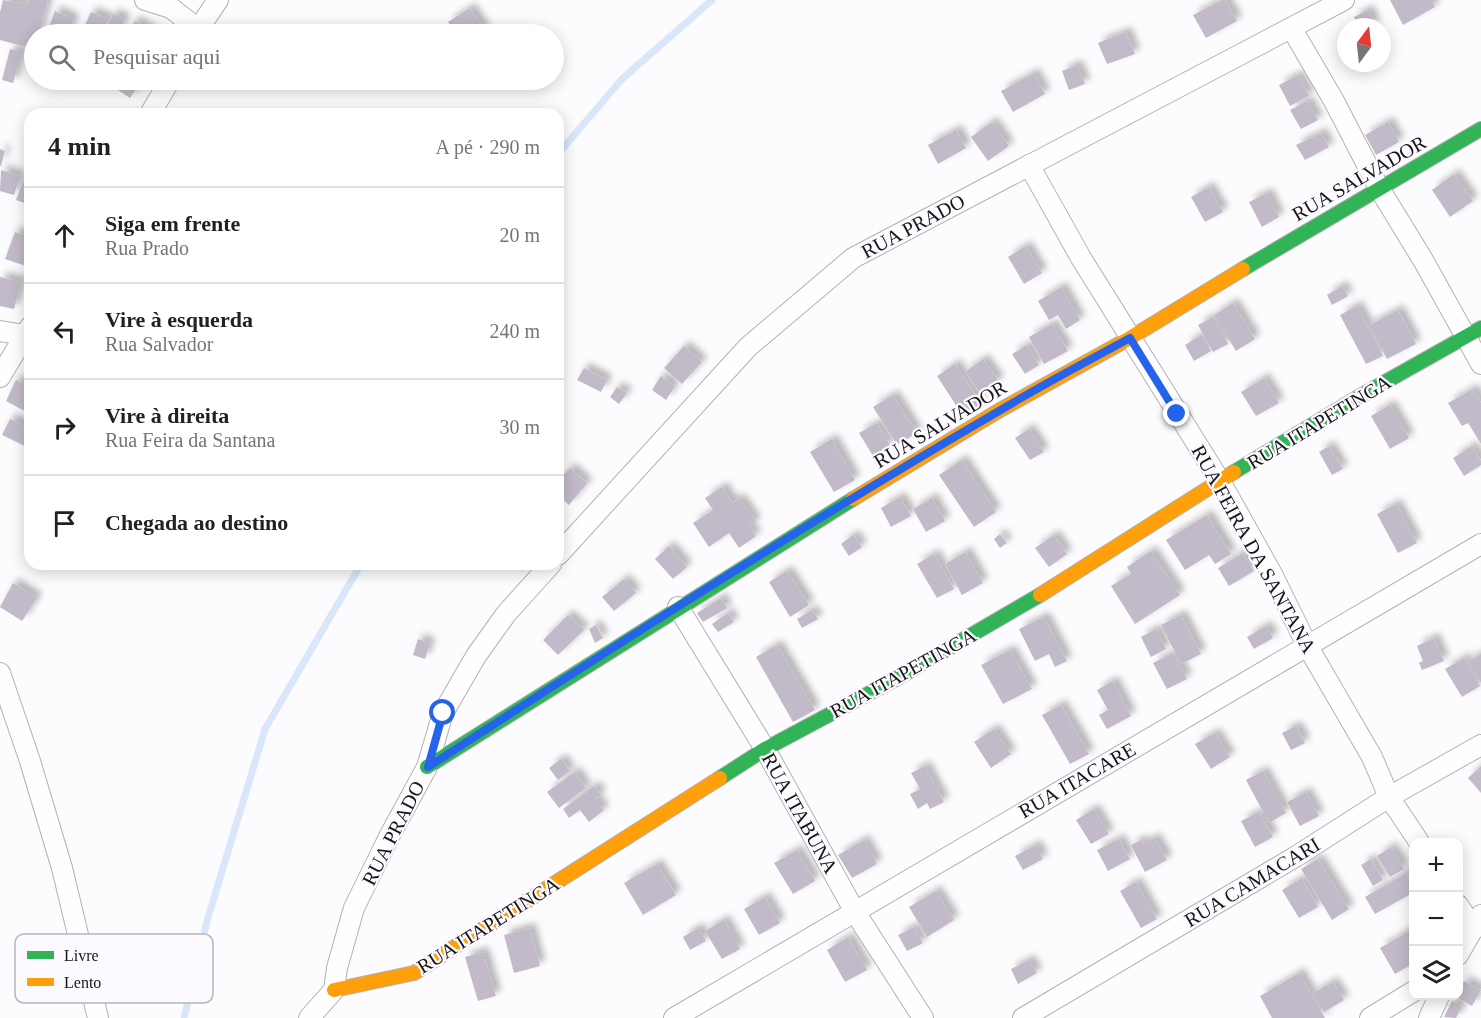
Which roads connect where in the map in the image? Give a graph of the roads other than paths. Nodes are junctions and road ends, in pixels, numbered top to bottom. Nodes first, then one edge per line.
1 (145, 0) edge
2 (218, 0) edge
3 (1344, 0) edge
4 (188, 24) edge
5 (202, 24) edge
6 (1292, 29) junction
7 (164, 90) edge
8 (154, 108) edge
9 (1481, 129) edge
10 (1029, 165) junction
11 (1379, 188) junction
12 (0, 331) edge
13 (24, 331) edge
14 (1473, 332) edge
15 (24, 338) edge
16 (1130, 338) junction
17 (1481, 364) edge
18 (0, 377) edge
19 (1220, 481) junction
20 (1481, 544) edge
21 (564, 548) edge
22 (545, 570) edge
23 (678, 607) junction
24 (1308, 647) junction
25 (0, 673) edge
26 (1481, 745) edge
27 (765, 749) junction
28 (428, 767) junction
29 (1389, 797) junction
30 (1416, 838) edge
31 (1463, 909) edge
32 (855, 912) junction
33 (1477, 922) edge
34 (78, 934) edge
35 (1463, 946) edge
36 (334, 990) junction
37 (1409, 994) edge
38 (1437, 1000) edge
39 (94, 1003) edge
40 (98, 1018) edge
41 (309, 1018) edge
42 (674, 1018) edge
43 (923, 1018) edge
44 (1023, 1018) edge
45 (1370, 1018) edge
46 (1429, 1018) edge

1 - 4 street
2 - 5 street
3 - 6 street, RUA PRADO
6 - 10 street, RUA PRADO
6 - 11 street
7 - 8 street
9 - 11 street, RUA SALVADOR
10 - 16 street, RUA FEIRA DA SANTANA
10 - 21 street, RUA PRADO
11 - 14 street
11 - 16 street, RUA SALVADOR
12 - 13 street
14 - 17 street
14 - 19 street, RUA ITAPETINGA
15 - 18 street
16 - 19 street, RUA FEIRA DA SANTANA
16 - 23 street, RUA SALVADOR
19 - 24 street, RUA FEIRA DA SANTANA
19 - 27 street, RUA ITAPETINGA
20 - 24 street, RUA ITACARE
22 - 28 street, RUA PRADO
23 - 27 street, RUA ITABUNA
23 - 28 street, RUA SALVADOR
24 - 29 street, RUA FEIRA DA SANTANA
24 - 32 street, RUA ITACARE
25 - 34 street
26 - 29 street, RUA CAMACARI
27 - 32 street, RUA ITABUNA
27 - 36 street, RUA ITAPETINGA
28 - 36 street, RUA PRADO
29 - 30 street, RUA FEIRA DA SANTANA
29 - 44 street, RUA CAMACARI
31 - 33 street
32 - 42 street, RUA ITACARE
32 - 43 street, RUA ITABUNA
33 - 35 street
36 - 41 street
37 - 45 street
38 - 46 street
39 - 40 street

